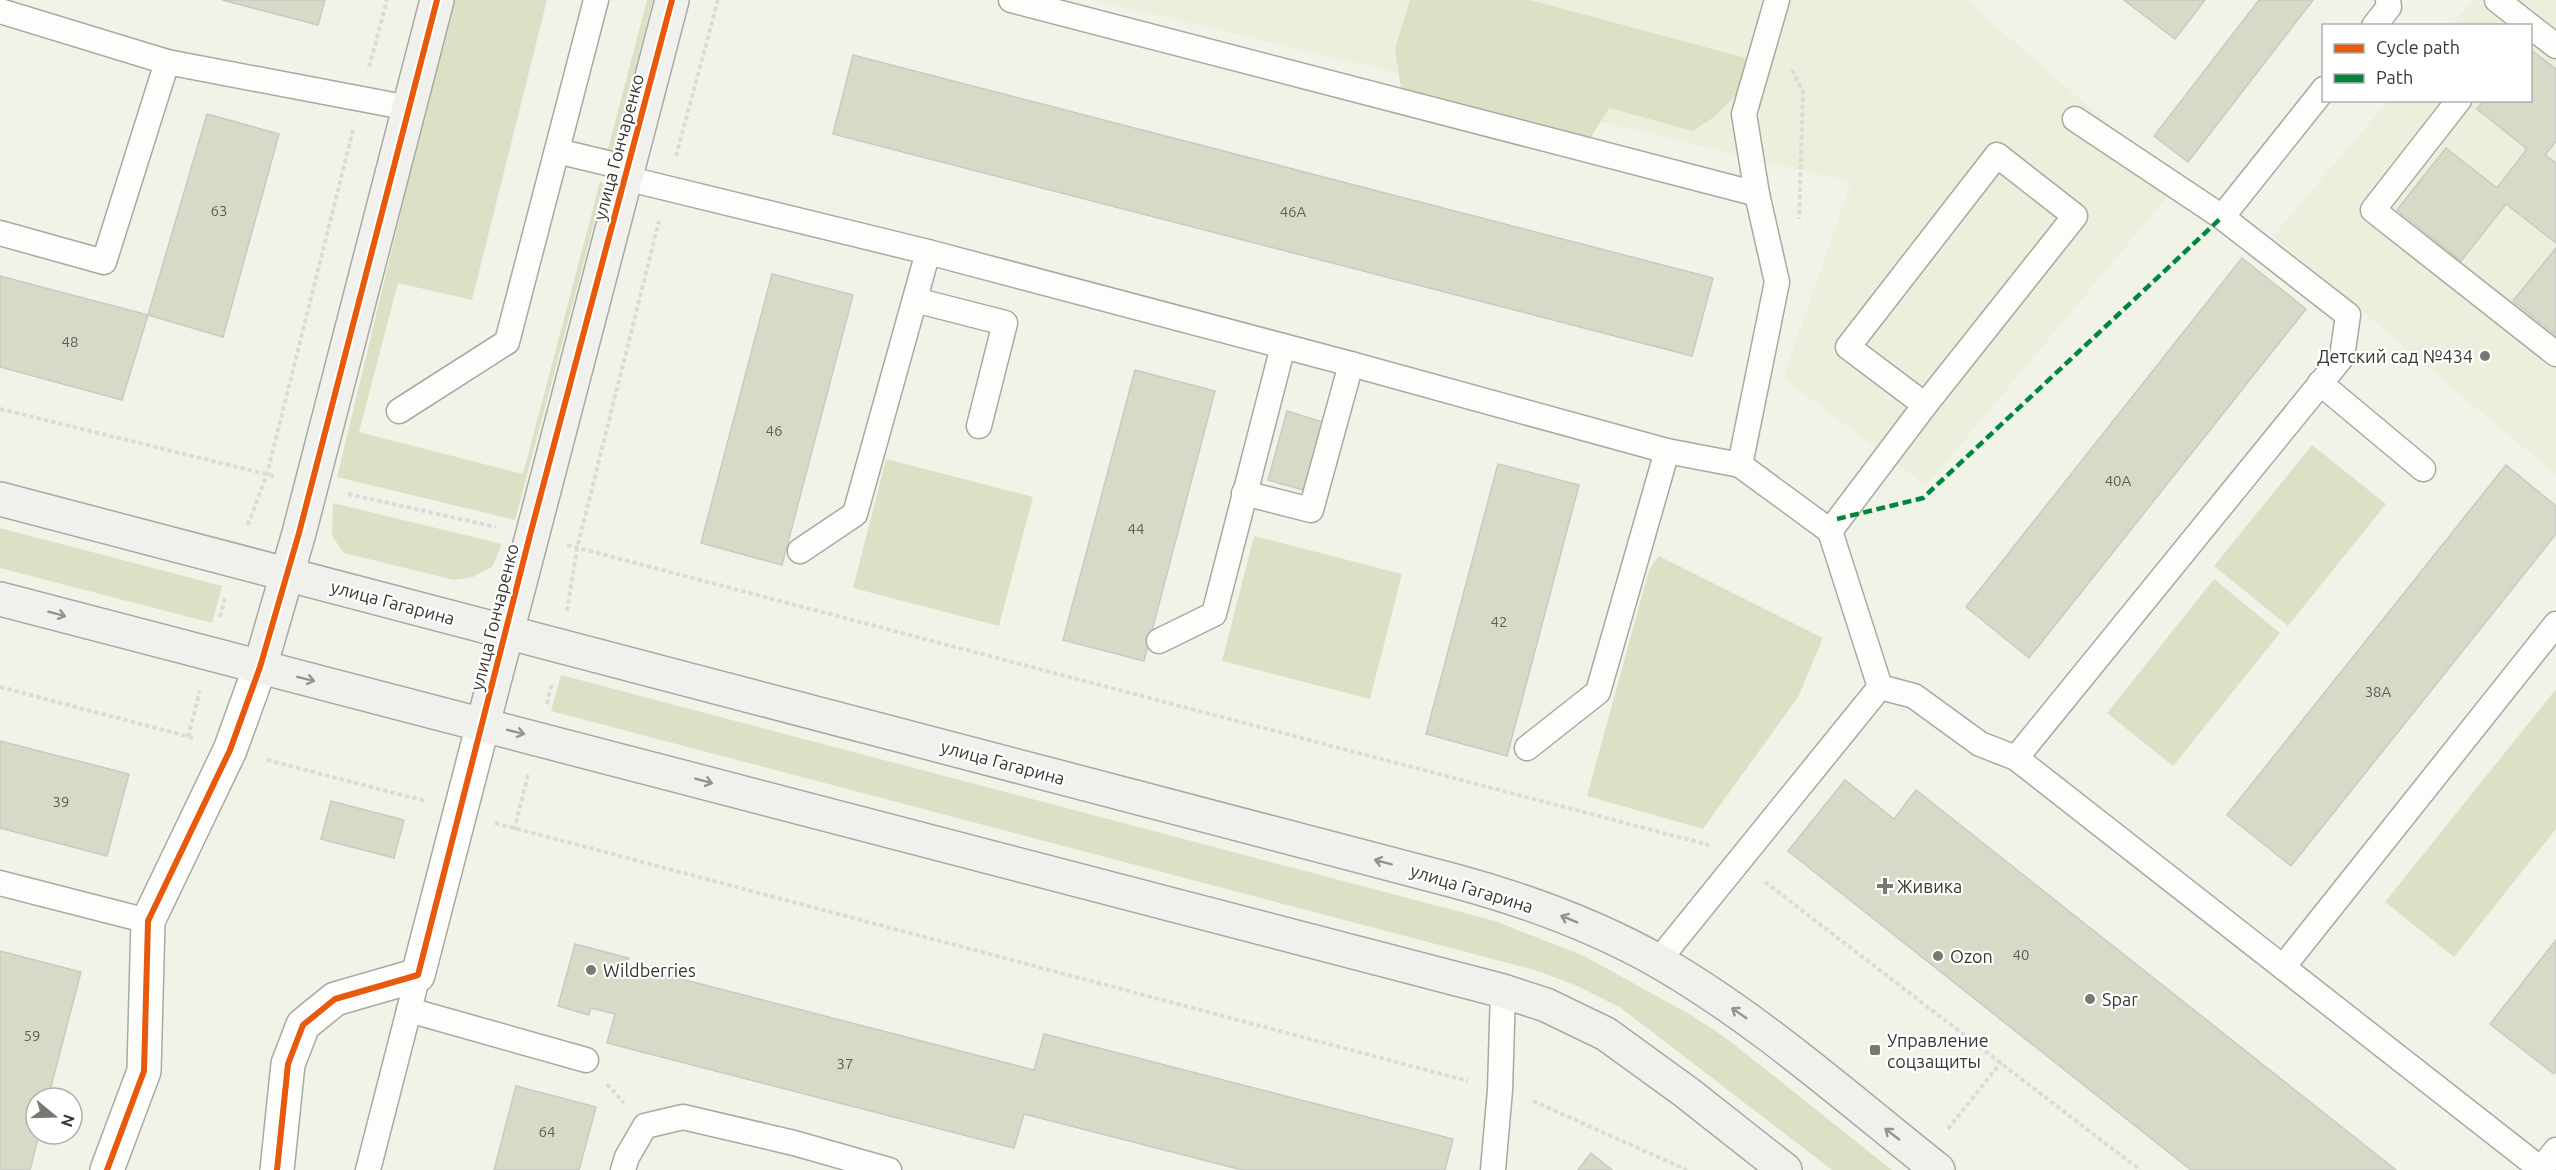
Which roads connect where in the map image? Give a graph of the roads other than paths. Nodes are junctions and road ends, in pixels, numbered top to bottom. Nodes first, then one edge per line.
1 (437, 0) edge
2 (596, 0) edge
3 (672, 0) edge
4 (1011, 0) edge
5 (2388, 0) edge
6 (2497, 0) edge
7 (1771, 1) edge
8 (0, 11) edge
9 (2376, 24) edge
10 (2525, 24) edge
11 (2532, 29) edge
12 (2556, 46) edge
13 (167, 62) junction
14 (2322, 92) edge
15 (2456, 102) edge
16 (409, 108) junction
17 (2075, 119) dead end
18 (557, 151) junction
19 (626, 173) junction
20 (1757, 194) junction
21 (2222, 217) junction
22 (0, 233) edge
23 (928, 252) junction
24 (915, 300) junction
25 (1282, 346) junction
26 (2556, 354) edge
27 (1351, 363) junction
28 (2320, 383) junction
29 (1925, 405) junction
30 (399, 411) dead end
31 (979, 426) dead end
32 (1667, 451) junction
33 (1740, 465) junction
34 (2423, 469) dead end
35 (1244, 493) junction
36 (0, 499) edge
37 (1830, 531) junction
38 (800, 551) dead end
39 (288, 574) junction
40 (0, 599) edge
41 (2556, 624) edge
42 (506, 631) junction
43 (1159, 641) dead end
44 (260, 667) junction
45 (1880, 687) junction
46 (483, 723) junction
47 (1527, 748) dead end
48 (2016, 758) junction
49 (0, 883) edge
50 (148, 921) junction
51 (1658, 961) junction
52 (2283, 967) junction
53 (418, 975) junction
54 (1503, 991) junction
55 (409, 1010) junction
56 (586, 1060) road end
57 (2556, 1150) edge
58 (1931, 1164) edge
59 (2541, 1169) edge
60 (107, 1170) edge
61 (277, 1170) edge
62 (368, 1170) edge
63 (623, 1170) edge
64 (889, 1170) edge
65 (1493, 1170) edge
66 (1785, 1170) edge

1 - 16 main road
2 - 18 lane
3 - 19 main road, улица Гончаренко
4 - 20 lane
5 - 9 lane
6 - 10 lane
7 - 20 lane
8 - 13 lane
11 - 12 lane
13 - 16 lane
13 - 22 lane
14 - 21 lane
15 - 26 lane
16 - 39 main road
17 - 21 lane
18 - 19 lane
18 - 30 lane
19 - 23 lane
19 - 42 main road, улица Гончаренко
20 - 33 lane
21 - 28 lane
23 - 24 lane
23 - 25 lane
24 - 31 lane
24 - 38 lane
25 - 27 lane
25 - 35 lane
27 - 32 lane
27 - 35 lane
28 - 34 lane
28 - 48 lane
29 - 29 lane
29 - 37 lane
32 - 33 lane
32 - 47 lane
33 - 37 lane
35 - 43 lane
36 - 39 main road, улица Гагарина
37 - 45 lane
39 - 42 main road, улица Гагарина
39 - 44 main road
40 -> 44 main road
41 - 52 lane
42 - 46 main road, улица Гончаренко
51 -> 42 main road, улица Гагарина
44 -> 46 main road
44 - 50 street
45 - 48 lane
45 - 51 lane
46 - 53 street, улица Гончаренко
46 -> 54 main road
48 - 52 lane
49 - 50 lane
50 - 60 street
58 -> 51 main road, улица Гагарина
52 - 59 lane
53 - 55 lane
53 - 61 street
54 - 65 lane
54 - 66 main road
55 - 56 lane
55 - 62 lane
57 - 59 lane
63 - 64 lane

